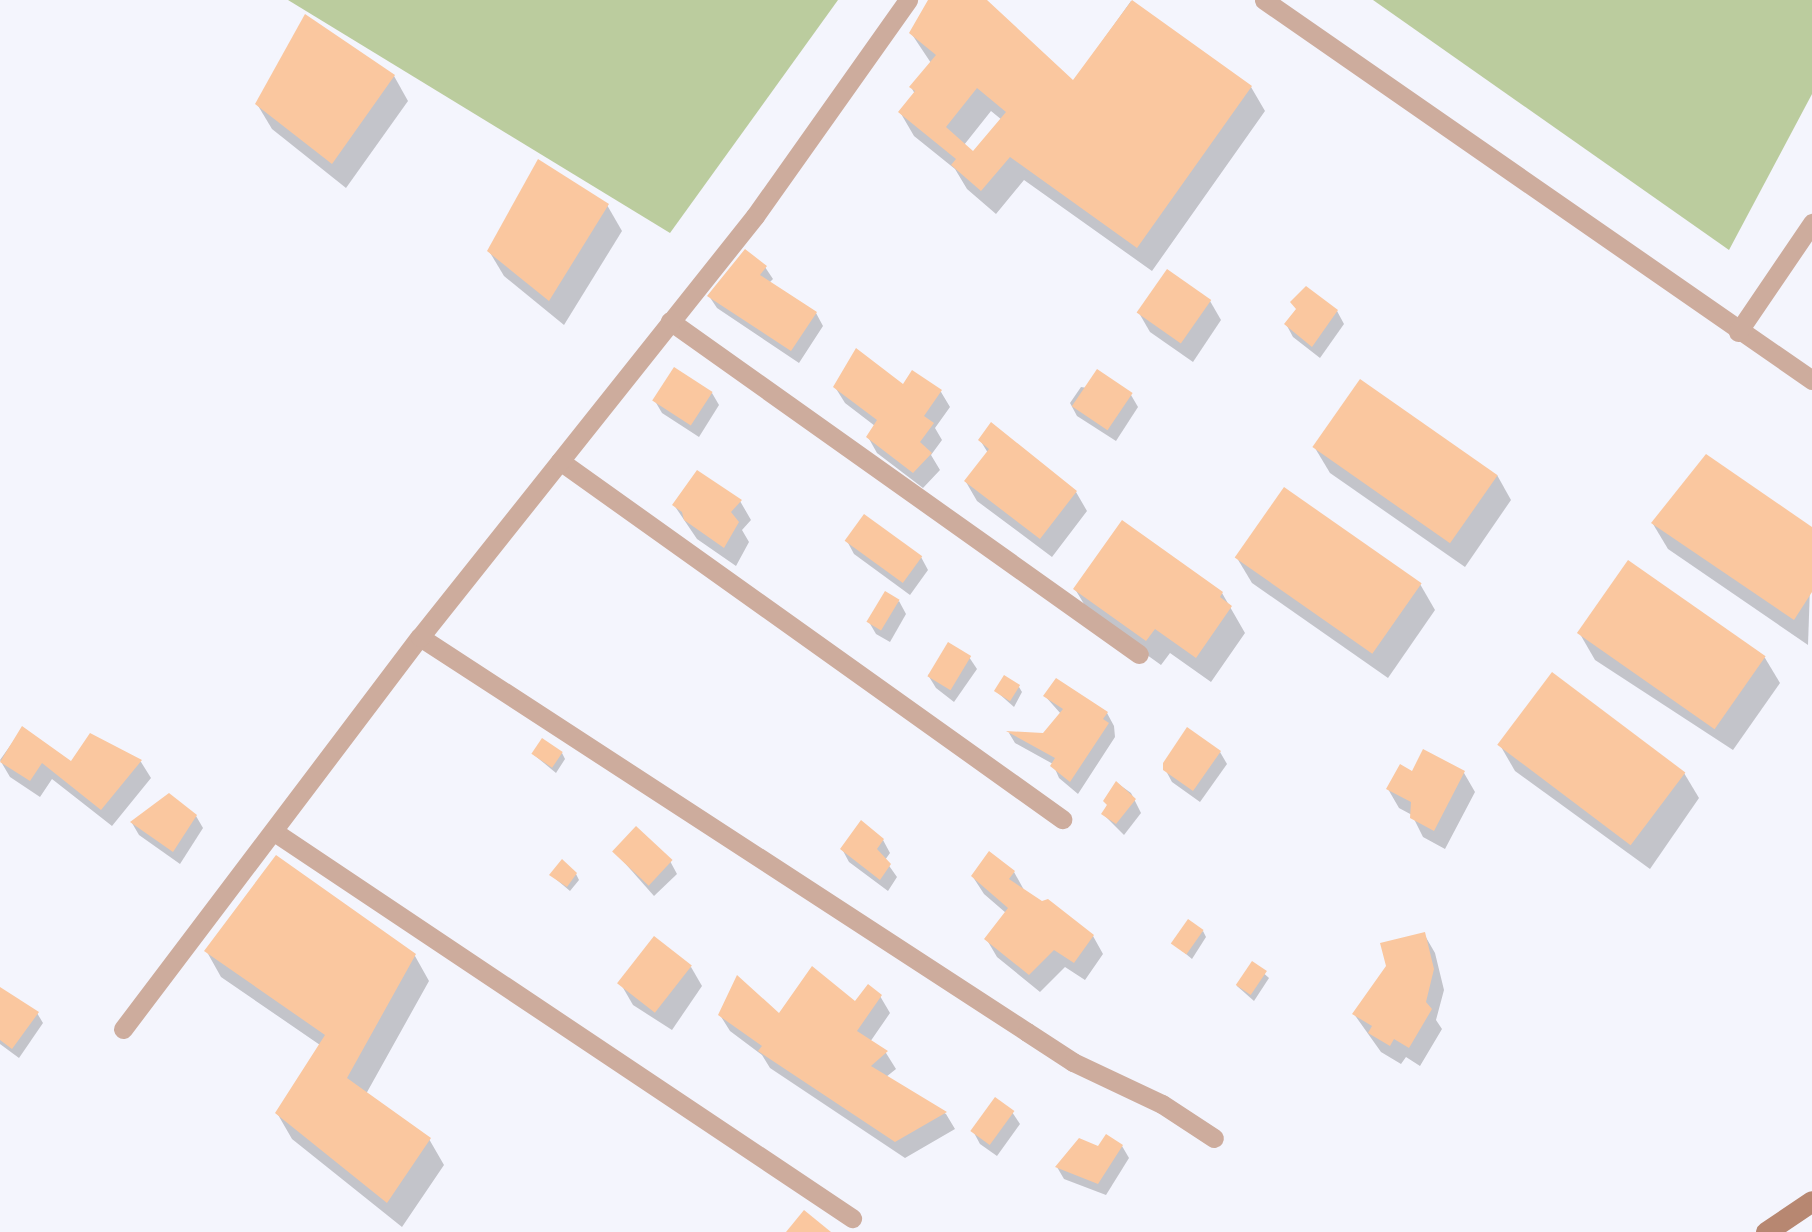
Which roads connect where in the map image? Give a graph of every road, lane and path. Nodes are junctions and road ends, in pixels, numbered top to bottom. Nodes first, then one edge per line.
1 (908, 0) edge
2 (1264, 0) edge
3 (1812, 222) edge
4 (670, 321) junction
5 (1738, 332) junction
6 (1812, 380) edge
7 (560, 461) junction
8 (421, 637) junction
9 (1139, 654) dead end
10 (1062, 819) dead end
11 (276, 833) junction
12 (123, 1029) dead end
13 (1214, 1138) dead end
14 (1812, 1201) edge
15 (852, 1218) dead end
16 (1766, 1232) edge

1 - 4 street
2 - 5 street
3 - 5 street
4 - 7 street
4 - 9 street
5 - 6 street
7 - 8 street
7 - 10 street
8 - 11 street
8 - 13 street
11 - 12 street
11 - 15 street
14 - 16 street

